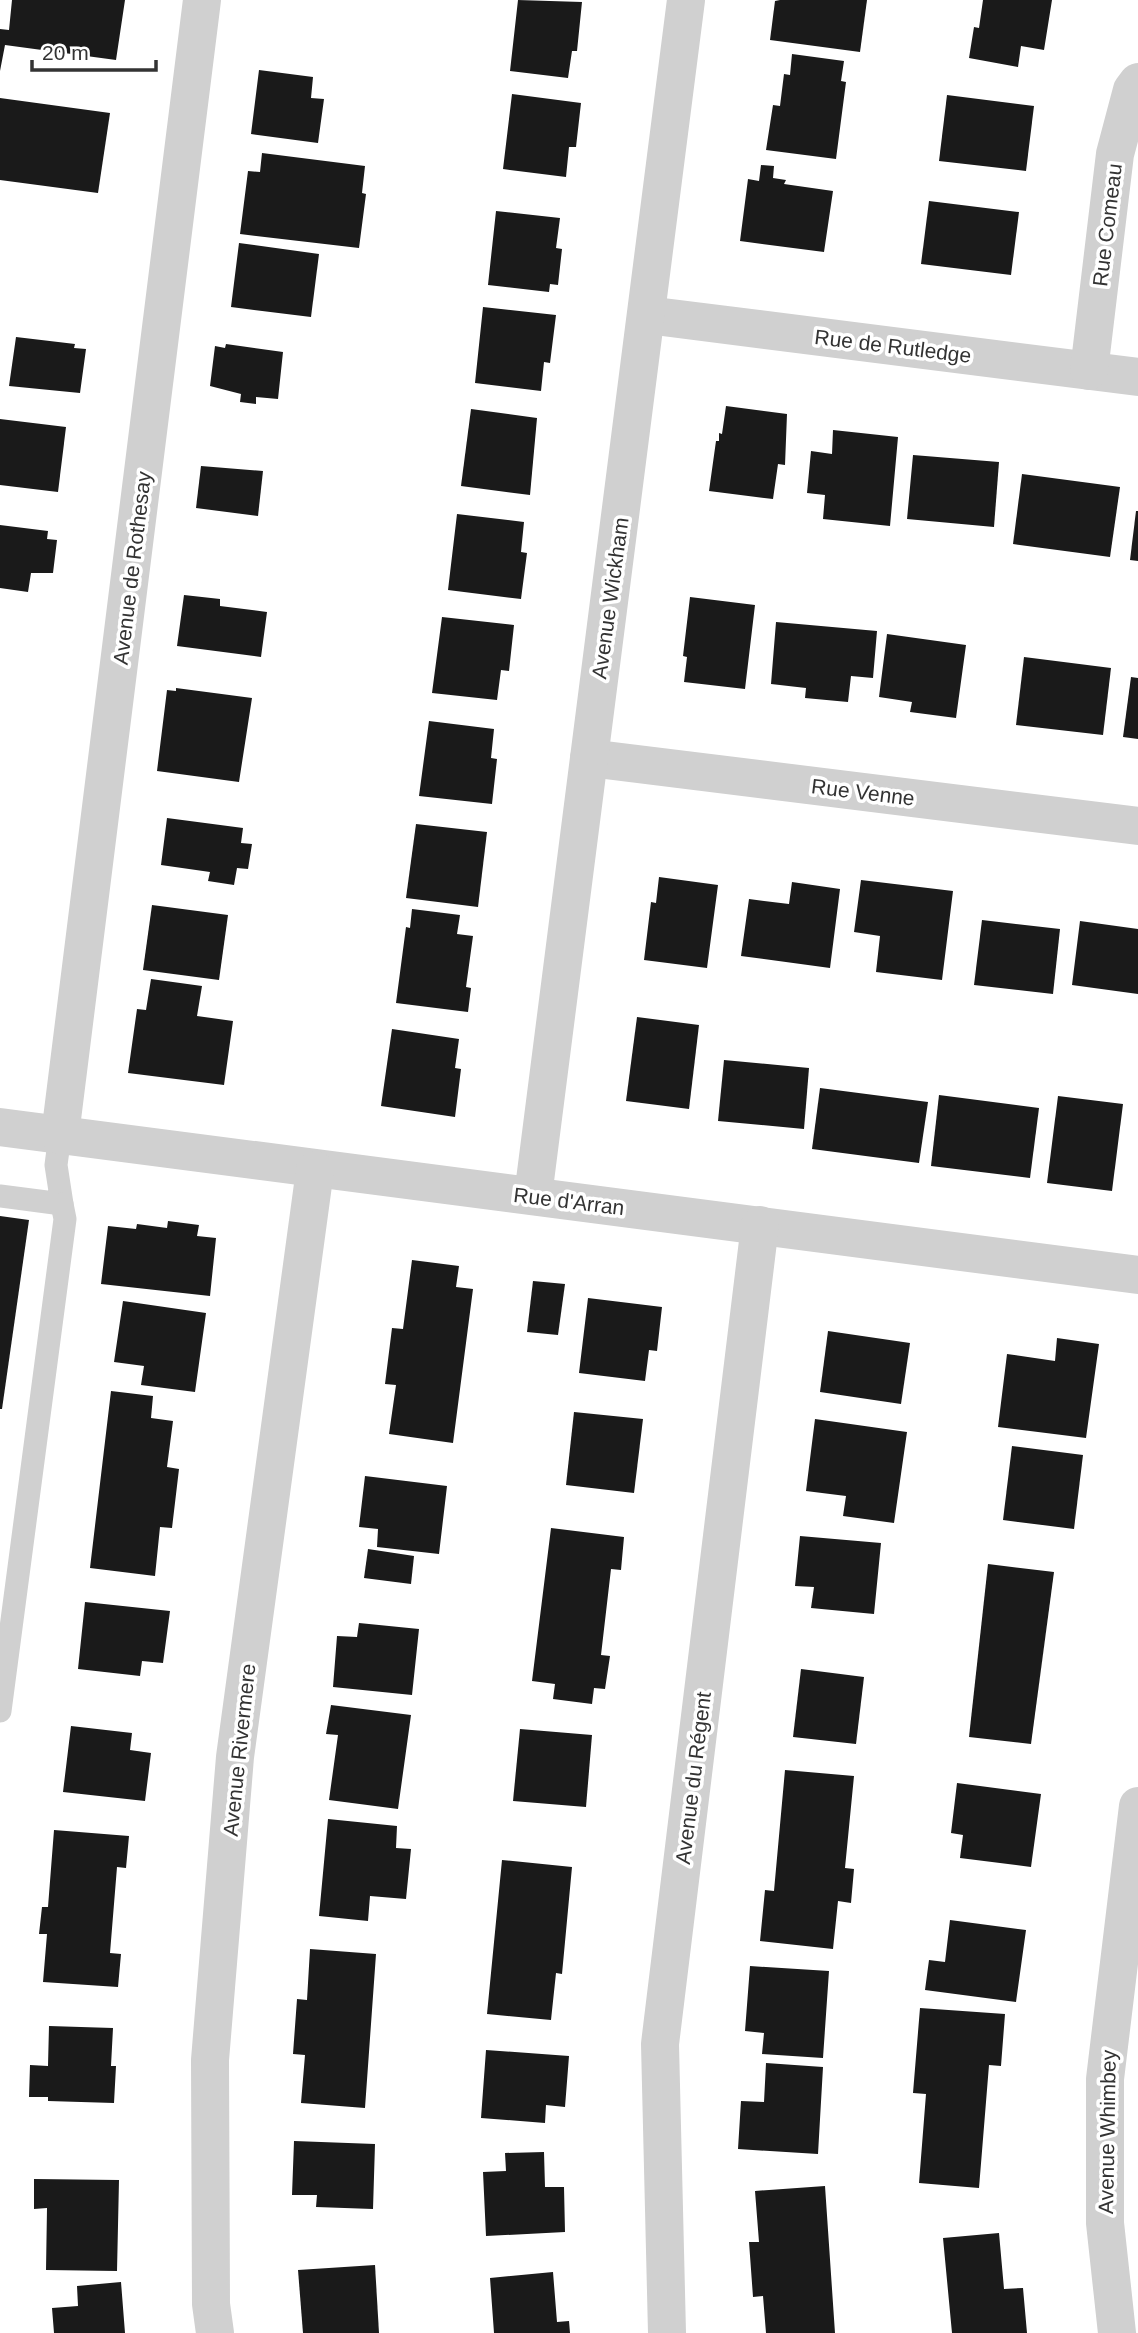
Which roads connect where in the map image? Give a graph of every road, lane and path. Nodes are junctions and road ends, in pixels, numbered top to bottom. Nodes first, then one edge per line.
1 (202, 0) edge
2 (686, 0) edge
3 (1138, 82) edge
4 (647, 315) junction
5 (1089, 371) junction
6 (1138, 377) edge
7 (589, 758) junction
8 (1138, 826) edge
9 (0, 1127) edge
10 (60, 1135) junction
11 (315, 1170) junction
12 (0, 1196) edge
13 (533, 1196) junction
14 (62, 1204) junction
15 (760, 1225) junction
16 (1138, 1275) edge
17 (0, 1711) edge
18 (1138, 1806) edge
19 (215, 2333) edge
20 (667, 2333) edge
21 (1117, 2333) edge

1 - 10 street, Avenue de Rothesay
2 - 4 street, Avenue Wickham
3 - 5 street, Rue Comeau
4 - 5 street, Rue de Rutledge
4 - 7 street, Avenue Wickham
5 - 6 street, Rue de Rutledge
7 - 8 street, Rue Venne
7 - 13 street, Avenue Wickham
9 - 10 street, Rue d'Arran
10 - 11 street, Rue d'Arran
10 - 14 lane
11 - 13 street, Rue d'Arran
11 - 19 street, Avenue Rivermere
12 - 14 lane
13 - 15 street, Rue d'Arran
14 - 17 lane
15 - 16 street, Rue d'Arran
15 - 20 street, Avenue du Régent
18 - 21 street, Avenue Whimbey

